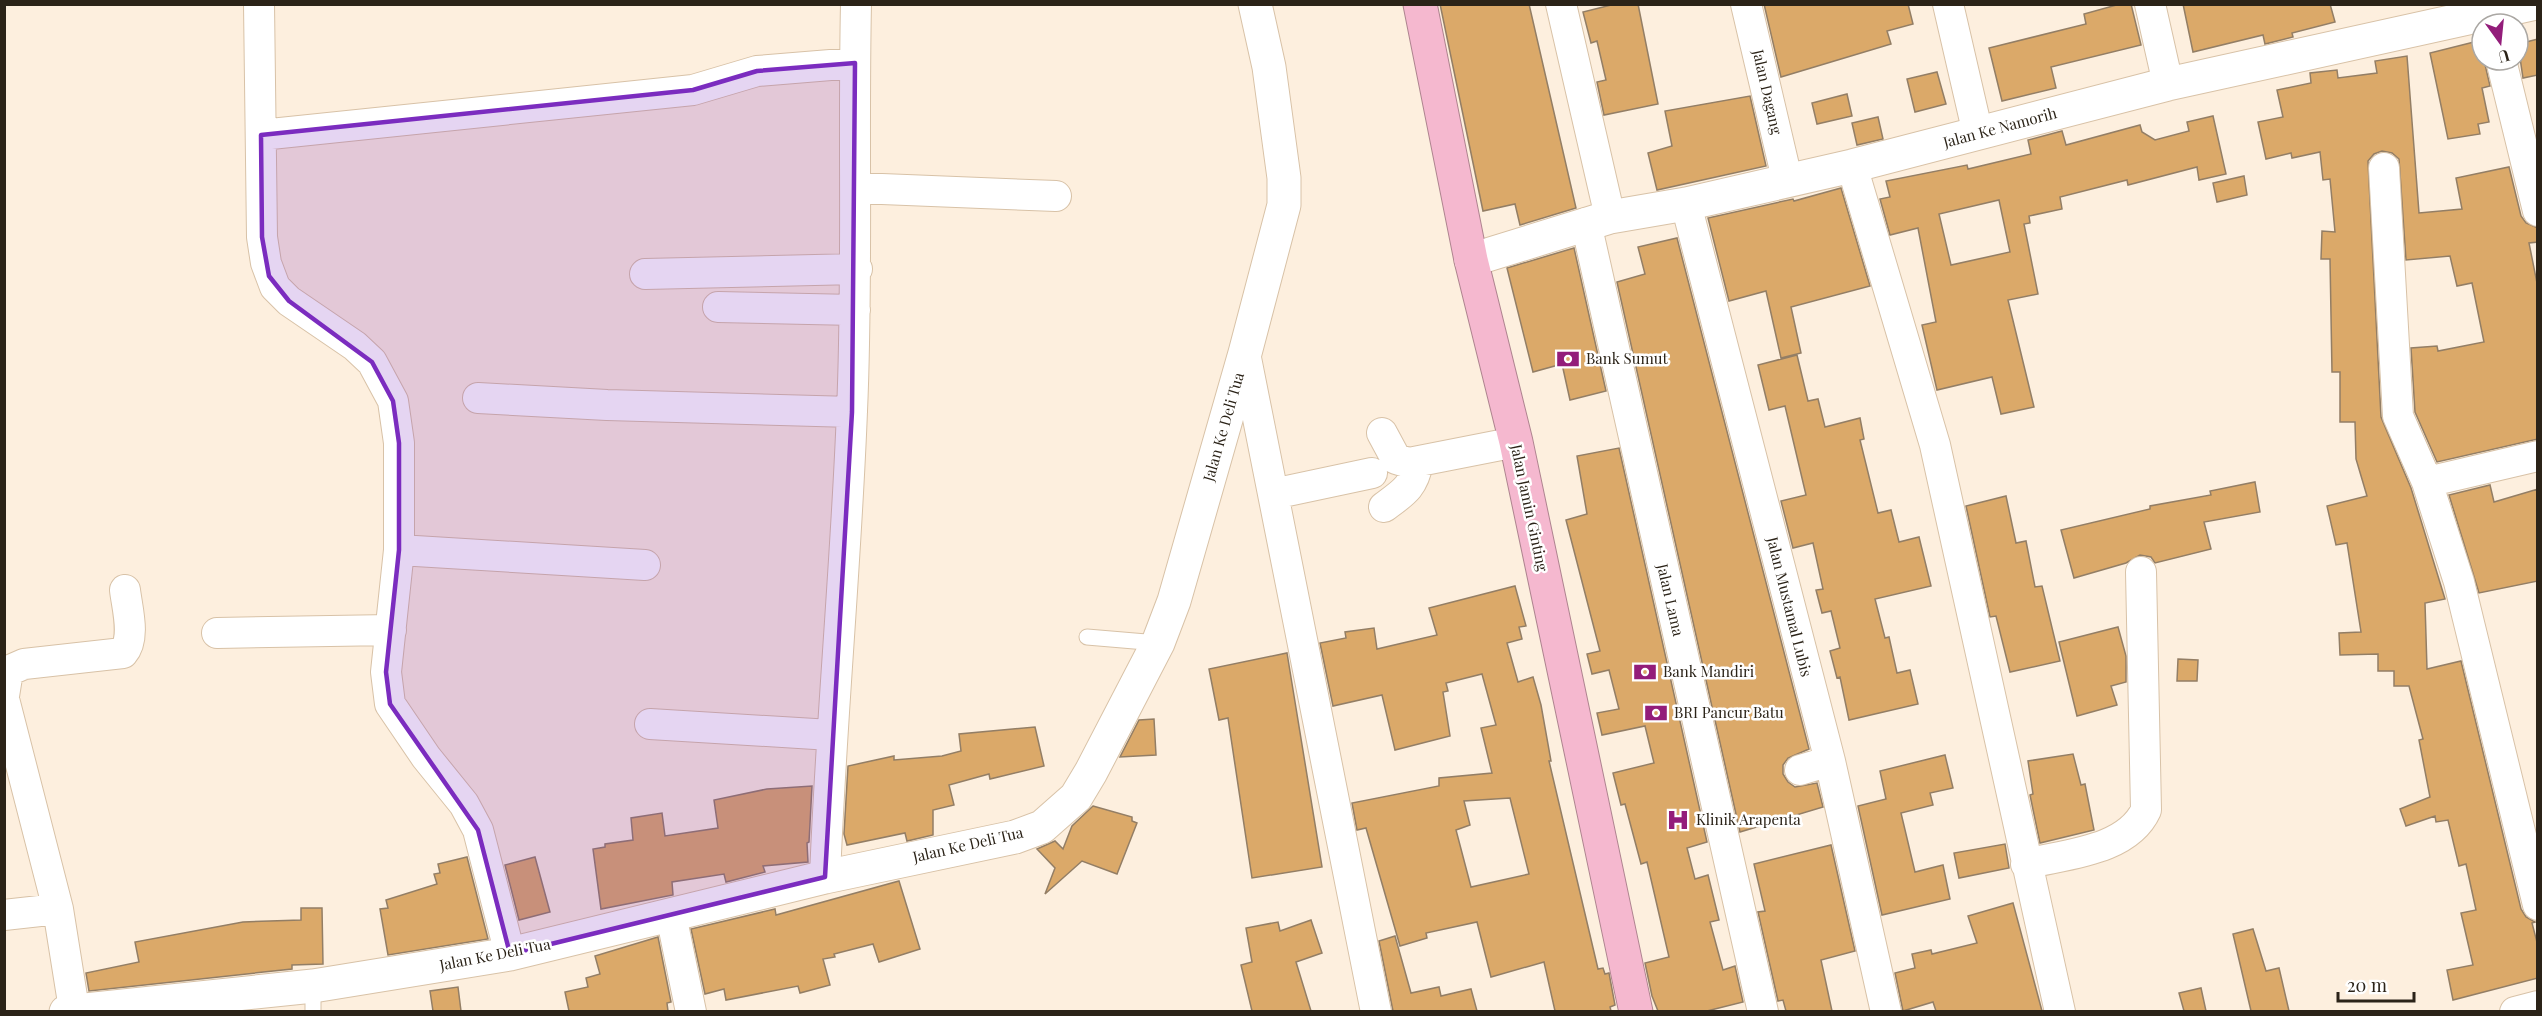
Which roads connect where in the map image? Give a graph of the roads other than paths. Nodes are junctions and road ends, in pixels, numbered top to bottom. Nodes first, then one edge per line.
1 (259, 4) edge
2 (856, 4) edge
3 (1255, 4) edge
4 (1420, 4) edge
5 (1561, 4) edge
6 (1746, 4) edge
7 (1948, 4) edge
8 (2150, 4) edge
9 (2532, 4) edge
10 (2499, 12) edge
11 (2470, 19) edge
12 (855, 63) junction
13 (2504, 72) edge
14 (2168, 84) junction
15 (1978, 134) junction
16 (261, 135) junction
17 (1852, 166) junction
18 (2384, 168) dead end
19 (1787, 180) junction
20 (857, 188) junction
21 (1056, 196) dead end
22 (1686, 204) junction
23 (2538, 211) edge
24 (1598, 220) junction
25 (1471, 260) junction
26 (857, 269) junction
27 (645, 274) dead end
28 (718, 307) dead end
29 (855, 310) junction
30 (1245, 353) junction
31 (478, 398) dead end
32 (852, 412) junction
33 (1382, 433) dead end
34 (1516, 442) junction
35 (2538, 456) edge
36 (1418, 462) junction
37 (1372, 473) dead end
38 (2427, 482) junction
39 (1273, 494) junction
40 (1384, 507) dead end
41 (399, 550) junction
42 (645, 565) dead end
43 (2141, 572) dead end
44 (125, 590) dead end
45 (391, 630) junction
46 (217, 633) dead end
47 (1087, 637) dead end
48 (1158, 643) junction
49 (4, 698) edge
50 (650, 724) dead end
51 (831, 735) junction
52 (1830, 761) junction
53 (1800, 770) dead end
54 (2026, 864) junction
55 (825, 877) junction
56 (2538, 905) edge
57 (58, 909) junction
58 (4, 915) edge
59 (671, 915) junction
60 (510, 954) junction
61 (313, 999) edge
62 (2538, 1006) edge
63 (70, 1010) edge
64 (691, 1011) edge
65 (1376, 1011) edge
66 (1636, 1011) edge
67 (1762, 1011) edge
68 (1886, 1011) edge
69 (2061, 1011) edge
70 (2515, 1011) edge

1 - 16 street
2 - 12 street
3 - 30 main road, Jalan Ke Deli Tua
4 - 25 highway, Jalan Jamin Ginting
5 - 24 street, Jalan Lama
6 - 19 street, Jalan Dagang
7 - 15 street
8 - 14 street
9 - 10 main road, Jalan Ke Namorih
11 - 14 main road, Jalan Ke Namorih
12 - 16 street
12 - 20 street
13 - 23 street
14 - 15 main road, Jalan Ke Namorih
15 - 17 main road, Jalan Ke Namorih
16 - 41 street
17 - 19 main road, Jalan Ke Namorih
17 - 54 street
18 - 38 street
19 - 22 main road, Jalan Ke Namorih
20 - 21 street
20 - 26 street
22 - 24 main road, Jalan Ke Namorih
22 - 52 street, Jalan Mustamal Lubis
24 - 25 main road, Jalan Ke Namorih
24 - 67 street, Jalan Lama
25 - 34 highway, Jalan Jamin Ginting
26 - 27 street
26 - 29 street
28 - 29 street
29 - 32 street
30 - 39 street
30 - 48 main road, Jalan Ke Deli Tua
31 - 32 street
32 - 51 street
33 - 36 street
34 - 36 street
34 - 66 highway, Jalan Jamin Ginting
35 - 38 street
36 - 40 street
37 - 39 street
38 - 56 street
39 - 65 street
41 - 42 street
41 - 45 street
43 - 54 street
44 - 49 street
45 - 46 street
45 - 60 street
47 - 48 lane
48 - 55 main road, Jalan Ke Deli Tua
49 - 57 street
50 - 51 street
51 - 55 street
52 - 53 street
52 - 68 street, Jalan Mustamal Lubis
54 - 69 street
55 - 59 main road, Jalan Ke Deli Tua
57 - 58 street
57 - 63 street
59 - 60 main road, Jalan Ke Deli Tua
59 - 64 street
60 - 61 main road, Jalan Ke Deli Tua
61 - 63 main road, Jalan Ke Deli Tua
62 - 70 street

